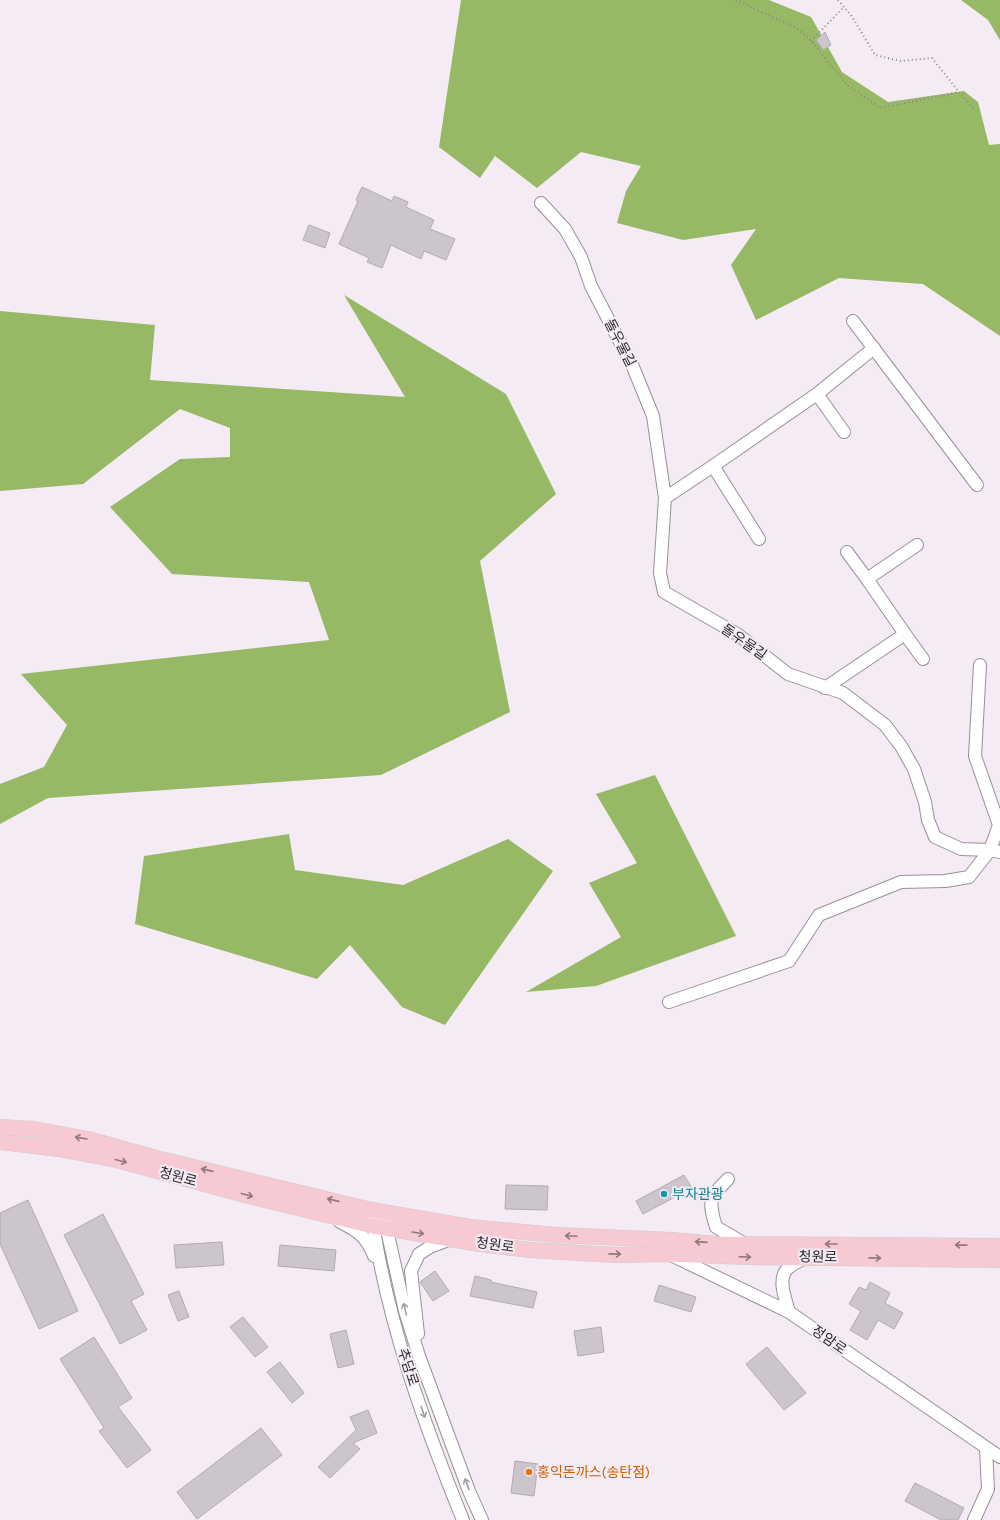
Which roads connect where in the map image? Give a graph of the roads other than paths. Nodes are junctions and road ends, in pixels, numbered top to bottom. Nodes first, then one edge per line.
1 (540, 203) dead end
2 (853, 321) dead end
3 (874, 348) junction
4 (817, 394) junction
5 (844, 432) dead end
6 (713, 466) junction
7 (977, 485) dead end
8 (665, 498) junction
9 (759, 539) dead end
10 (917, 545) dead end
11 (847, 552) dead end
12 (867, 579) junction
13 (905, 634) junction
14 (923, 659) dead end
15 (980, 665) dead end
16 (825, 688) junction
17 (995, 851) edge
18 (669, 1002) dead end
19 (0, 1127) edge
20 (0, 1142) edge
21 (728, 1179) dead end
22 (377, 1211) junction
23 (329, 1216) junction
24 (379, 1227) junction
25 (451, 1238) junction
26 (649, 1239) junction
27 (745, 1244) junction
28 (1000, 1246) edge
29 (668, 1254) junction
30 (807, 1257) junction
31 (1000, 1260) edge
32 (384, 1280) junction
33 (789, 1312) junction
34 (420, 1360) junction
35 (986, 1448) junction
36 (1000, 1457) edge
37 (463, 1520) edge
38 (482, 1520) edge
39 (974, 1520) edge

1 - 8 street, 돌우물길
2 - 3 street
3 - 4 street
3 - 7 street
4 - 5 street
4 - 6 street
6 - 8 street
6 - 9 street
8 - 16 street, 돌우물길
10 - 12 street
11 - 12 street
12 - 13 street
13 - 14 street
13 - 16 street
15 - 17 street
16 - 17 street, 돌우물길
17 - 18 street
22 -> 19 main road, 청원로
20 -> 23 main road, 청원로
21 - 27 street
22 - 24 street, 추담로
26 -> 22 main road, 청원로
23 - 24 main road, 청원로
23 - 32 street
24 -> 25 main road, 청원로
24 - 32 street, 추담로
34 -> 24 street, 추담로
25 -> 29 main road, 청원로
25 - 34 street
27 -> 26 main road, 청원로
26 - 29 street, 정암로
28 -> 27 main road, 청원로
29 -> 30 main road, 청원로
29 - 33 street, 정암로
30 -> 31 main road, 청원로
30 - 33 street
32 -> 37 street, 추담로
33 - 35 street, 정암로
38 -> 34 street, 추담로
35 - 36 street, 정암로
35 - 39 street

